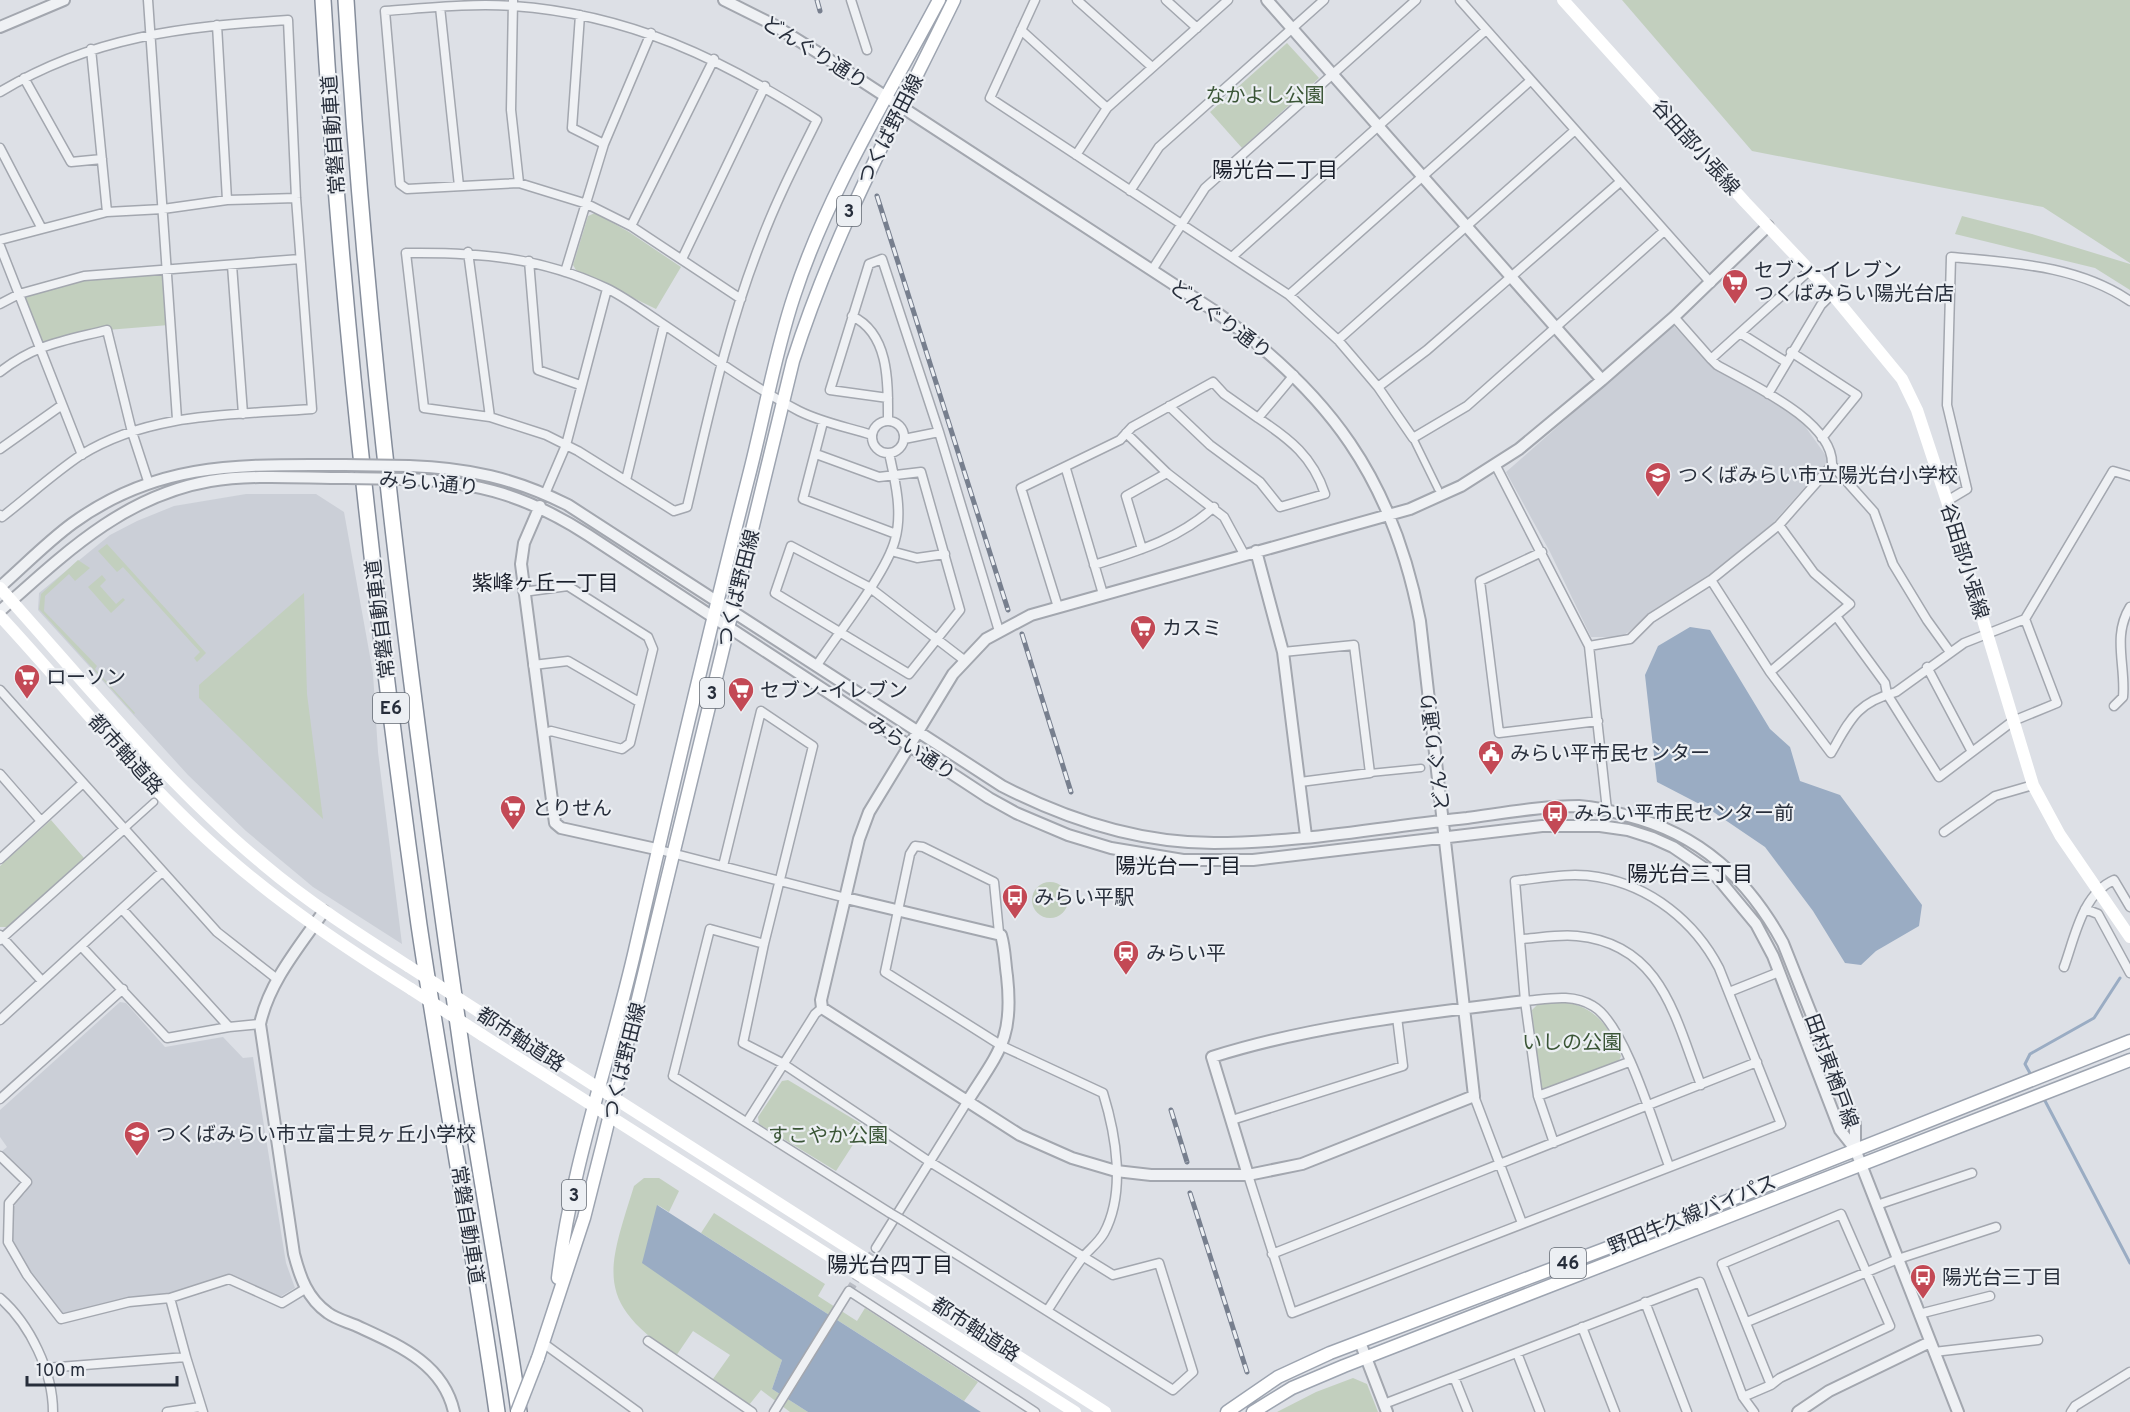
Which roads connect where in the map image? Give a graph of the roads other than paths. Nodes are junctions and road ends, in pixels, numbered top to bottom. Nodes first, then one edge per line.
1 (64, 0) edge
2 (148, 0) edge
3 (323, 0) edge
4 (346, 0) edge
5 (724, 0) edge
6 (851, 0) edge
7 (939, 0) edge
8 (954, 0) edge
9 (1035, 0) edge
10 (1077, 0) edge
11 (1166, 0) edge
12 (1228, 0) edge
13 (1267, 0) edge
14 (1324, 0) edge
15 (1416, 0) edge
16 (1460, 0) edge
17 (1563, 0) edge
18 (513, 3) edge
19 (441, 7) junction
20 (580, 15) junction
21 (217, 25) junction
22 (0, 27) edge
23 (1197, 28) junction
24 (1292, 28) junction
25 (1021, 30) junction
26 (1486, 30) junction
27 (152, 33) junction
28 (651, 33) junction
29 (91, 49) junction
30 (867, 50) dead end
31 (714, 59) junction
32 (1152, 67) junction
33 (1333, 74) junction
34 (24, 78) junction
35 (1530, 81) junction
36 (765, 86) junction
37 (0, 92) edge
38 (887, 98) junction
39 (901, 107) junction
40 (1107, 108) junction
41 (1378, 125) junction
42 (1574, 131) junction
43 (604, 144) junction
44 (0, 148) edge
45 (1076, 155) junction
46 (102, 159) junction
47 (1423, 176) junction
48 (1620, 182) junction
49 (519, 183) junction
50 (459, 186) junction
51 (1130, 190) junction
52 (296, 198) junction
53 (227, 200) junction
54 (587, 204) junction
55 (164, 208) junction
56 (107, 212) junction
57 (1181, 223) junction
58 (631, 226) junction
59 (1768, 226) junction
60 (41, 227) junction
61 (1467, 227) junction
62 (1664, 232) junction
63 (0, 240) edge
64 (0, 246) edge
65 (468, 252) junction
66 (1233, 256) junction
67 (300, 259) junction
68 (682, 259) junction
69 (529, 261) junction
70 (232, 265) junction
71 (1152, 270) junction
72 (1810, 270) junction
73 (165, 271) junction
74 (565, 273) junction
75 (1512, 278) junction
76 (1711, 283) junction
77 (607, 289) junction
78 (19, 294) junction
79 (1832, 294) junction
80 (1289, 295) junction
81 (741, 299) junction
82 (2130, 301) edge
83 (0, 304) edge
84 (852, 316) junction
85 (1674, 317) junction
86 (664, 325) junction
87 (1556, 328) junction
88 (1740, 333) junction
89 (1338, 340) junction
90 (39, 347) junction
91 (1791, 352) junction
92 (1711, 359) junction
93 (722, 362) junction
94 (1786, 362) junction
95 (0, 372) edge
96 (1294, 375) junction
97 (1602, 380) junction
98 (580, 385) junction
99 (1378, 387) junction
100 (767, 391) junction
101 (1768, 394) junction
102 (888, 398) junction
103 (783, 401) junction
104 (62, 405) junction
105 (1169, 406) junction
106 (243, 414) junction
107 (490, 417) junction
108 (1258, 418) junction
109 (177, 419) junction
110 (888, 421) junction
111 (824, 422) junction
112 (132, 432) junction
113 (939, 432) junction
114 (1126, 433) junction
115 (872, 435) junction
116 (1413, 438) junction
117 (1822, 438) junction
118 (904, 439) junction
119 (566, 445) junction
120 (0, 449) edge
121 (890, 453) junction
122 (816, 454) junction
123 (82, 455) junction
124 (1832, 465) junction
125 (1496, 466) junction
126 (1066, 469) junction
127 (1167, 473) junction
128 (2130, 476) edge
129 (894, 477) junction
130 (626, 480) junction
131 (149, 484) junction
132 (1438, 489) dead end
133 (545, 494) junction
134 (1947, 501) junction
135 (540, 507) junction
136 (1214, 507) junction
137 (1389, 514) junction
138 (0, 515) edge
139 (1779, 525) junction
140 (896, 534) junction
141 (1142, 549) junction
142 (891, 550) junction
143 (1256, 551) junction
144 (1542, 552) junction
145 (945, 554) junction
146 (1244, 554) junction
147 (1094, 565) junction
148 (1711, 580) junction
149 (0, 587) edge
150 (869, 587) junction
151 (523, 592) junction
152 (1103, 594) junction
153 (717, 600) junction
154 (12, 601) junction
155 (1058, 607) junction
156 (2130, 607) edge
157 (733, 610) junction
158 (0, 614) edge
159 (1836, 616) junction
160 (712, 617) junction
161 (2025, 619) junction
162 (729, 628) junction
163 (840, 630) junction
164 (999, 631) junction
165 (1988, 633) junction
166 (936, 638) junction
167 (1589, 646) junction
168 (1283, 652) junction
169 (1950, 652) junction
170 (964, 660) junction
171 (533, 665) junction
172 (817, 665) junction
173 (1927, 667) junction
174 (1770, 672) junction
175 (0, 690) edge
176 (1887, 694) junction
177 (639, 702) junction
178 (2114, 706) dead end
179 (1598, 720) junction
180 (2013, 721) junction
181 (918, 730) junction
182 (543, 734) junction
183 (908, 745) junction
184 (1972, 752) junction
185 (1421, 768) dead end
186 (1370, 773) junction
187 (0, 774) edge
188 (1300, 782) junction
189 (83, 783) junction
190 (2033, 785) junction
191 (154, 802) dead end
192 (1607, 810) junction
193 (1443, 820) junction
194 (41, 821) junction
195 (124, 829) junction
196 (1944, 832) dead end
197 (1306, 836) junction
198 (1445, 838) junction
199 (656, 849) junction
200 (673, 854) junction
201 (1, 857) edge
202 (723, 866) junction
203 (162, 872) junction
204 (781, 881) junction
205 (2097, 888) junction
206 (846, 898) junction
207 (2130, 907) edge
208 (122, 909) junction
209 (2085, 909) junction
210 (897, 910) junction
211 (324, 911) junction
212 (314, 925) junction
213 (999, 933) junction
214 (1, 937) edge
215 (2130, 937) edge
216 (1521, 939) junction
217 (764, 944) junction
218 (81, 946) junction
219 (2064, 967) dead end
220 (1779, 972) junction
221 (2130, 973) edge
222 (277, 979) junction
223 (42, 981) junction
224 (123, 989) junction
225 (1729, 993) junction
226 (1526, 1001) junction
227 (822, 1008) junction
228 (1462, 1009) junction
229 (1397, 1017) junction
230 (0, 1020) edge
231 (260, 1024) junction
232 (229, 1027) junction
233 (2130, 1041) edge
234 (1002, 1046) junction
235 (2130, 1060) edge
236 (1629, 1062) junction
237 (1757, 1062) junction
238 (782, 1063) junction
239 (1701, 1085) junction
240 (599, 1089) junction
241 (1474, 1096) junction
242 (1538, 1096) junction
243 (0, 1099) edge
244 (614, 1099) junction
245 (967, 1102) junction
246 (595, 1105) junction
247 (1646, 1107) junction
248 (610, 1115) junction
249 (1232, 1120) junction
250 (747, 1122) junction
251 (1554, 1143) junction
252 (1856, 1149) junction
253 (0, 1156) edge
254 (930, 1162) junction
255 (1500, 1163) junction
256 (1861, 1164) junction
257 (1669, 1166) junction
258 (1116, 1170) junction
259 (1972, 1173) dead end
260 (1248, 1175) junction
261 (1877, 1205) junction
262 (1522, 1223) junction
263 (1996, 1227) dead end
264 (876, 1248) tunnel mouth
265 (1272, 1254) junction
266 (1082, 1258) junction
267 (1898, 1259) junction
268 (1866, 1272) junction
269 (305, 1289) junction
270 (1990, 1296) dead end
271 (0, 1298) edge
272 (170, 1298) junction
273 (1645, 1302) junction
274 (555, 1303) junction
275 (1047, 1311) junction
276 (1919, 1314) junction
277 (1747, 1322) junction
278 (1582, 1327) junction
279 (2038, 1340) dead end
280 (648, 1341) dead end
281 (1360, 1342) junction
282 (543, 1343) junction
283 (1932, 1347) junction
284 (1517, 1353) junction
285 (186, 1357) junction
286 (1366, 1358) junction
287 (46, 1368) junction
288 (2130, 1372) edge
289 (1454, 1377) junction
290 (1771, 1385) junction
291 (1743, 1397) junction
292 (1385, 1408) edge
293 (201, 1409) edge
294 (53, 1412) edge
295 (167, 1412) edge
296 (454, 1412) edge
297 (497, 1412) edge
298 (518, 1412) edge
299 (638, 1412) edge
300 (752, 1412) edge
301 (774, 1412) edge
302 (1035, 1412) edge
303 (1076, 1412) edge
304 (1106, 1412) edge
305 (1227, 1412) edge
306 (1253, 1412) edge
307 (1467, 1412) edge
308 (1540, 1412) edge
309 (1615, 1412) edge
310 (1687, 1412) edge
311 (1754, 1412) edge
312 (1798, 1412) edge
313 (1958, 1412) edge
314 (2071, 1412) edge

1 - 22 street
2 - 27 street
3 - 297 highway, 常磐自動車道 / E6
4 - 298 highway, 常磐自動車道 / E6
5 - 38 street, どんぐり通り
6 - 30 street
7 - 38 main road, つくば野田線 / 3
8 - 39 main road, つくば野田線 / 3
9 - 25 street
10 - 32 street
11 - 23 street
12 - 23 street
13 - 24 street
14 - 24 street
15 - 33 street
16 - 26 street
17 - 59 main road, 谷田部小張線
18 - 19 street
18 - 20 street
18 - 49 street
19 - 50 street
19 - 50 street
20 - 28 street
20 - 43 street
21 - 27 street
21 - 52 street
21 - 53 street
23 - 32 street
24 - 33 street
24 - 51 street
25 - 40 street
25 - 45 street
26 - 35 street
26 - 41 street
27 - 29 street
27 - 55 street
28 - 31 street
28 - 43 street
29 - 34 street
29 - 46 street
31 - 36 street
31 - 58 street
32 - 40 street
33 - 41 street
33 - 57 street
34 - 37 street
34 - 46 street
35 - 42 street
35 - 47 street
36 - 68 street
36 - 81 street
38 - 39 street, どんぐり通り
38 - 100 main road, つくば野田線 / 3
39 - 71 street, どんぐり通り
39 - 103 main road, つくば野田線 / 3
40 - 45 street
41 - 47 street
41 - 66 street
42 - 48 street
42 - 61 street
43 - 54 street
44 - 60 street
45 - 51 street
46 - 56 street
47 - 61 street
47 - 80 street
48 - 62 street
48 - 75 street
49 - 50 street
49 - 54 street
51 - 57 street
52 - 53 street
52 - 67 street
53 - 55 street
54 - 58 street
54 - 74 street
55 - 56 street
55 - 73 street
56 - 60 street
57 - 66 street
57 - 71 street
58 - 68 street
59 - 72 main road, 谷田部小張線
59 - 76 street
60 - 63 street
61 - 75 street
61 - 89 street
62 - 76 street
62 - 87 street
64 - 78 street
65 - 69 street
65 - 107 street
65 - 107 street
66 - 80 street
67 - 70 street
67 - 106 street
68 - 81 street
69 - 74 street
69 - 98 street
70 - 73 street
70 - 106 street
71 - 96 street, どんぐり通り
72 - 79 main road, 谷田部小張線
72 - 88 street
73 - 78 street
73 - 109 street
74 - 77 street
75 - 87 street
75 - 99 street
76 - 85 street
77 - 86 street
77 - 98 street
78 - 83 street
78 - 90 street
79 - 91 street
79 - 134 main road, 谷田部小張線
80 - 89 street
81 - 93 street
82 - 134 street
84 - 102 street
84 - 102 street
84 - 113 street
85 - 92 street
85 - 97 street
86 - 93 street
86 - 130 street
87 - 97 street
87 - 116 street
88 - 92 street
88 - 94 street
89 - 99 street
90 - 95 street
90 - 104 street
90 - 112 street
91 - 94 street
91 - 117 street
92 - 101 street
93 - 100 street
93 - 130 street
94 - 101 street
96 - 108 street
96 - 137 street, どんぐり通り
97 - 125 street
98 - 119 street
99 - 116 street
100 - 103 street
100 - 153 main road, つくば野田線 / 3
101 - 117 street
102 - 110 street
103 - 111 street
103 - 157 main road, つくば野田線 / 3
104 - 120 street
104 - 123 street
105 - 108 street
105 - 108 street
105 - 114 street
106 - 109 street
107 - 119 street
109 - 112 street
110 - 115 street
110 - 118 street
111 - 115 street
111 - 122 street
112 - 123 street
112 - 131 street
113 - 118 street
113 - 164 street
114 - 126 street
114 - 127 street
115 - 121 street
116 - 132 street
117 - 124 street
118 - 121 street
119 - 130 street
119 - 133 street
121 - 129 street
122 - 129 street
122 - 140 street
123 - 138 street
124 - 139 street
124 - 169 street
125 - 137 street
125 - 144 street
126 - 147 street
126 - 155 street
127 - 136 street
127 - 141 street
128 - 161 street
129 - 140 street
129 - 145 street
131 - 133 street, みらい通り, bridge
131 - 149 street, みらい通り
133 - 153 street, みらい通り
134 - 165 main road, 谷田部小張線
135 - 151 street
135 - 154 street, みらい通り, bridge
135 - 160 street, みらい通り
136 - 141 street
136 - 146 street
137 - 143 street
137 - 193 street, どんぐり通り
139 - 148 street
139 - 159 street
140 - 142 street
141 - 147 street
142 - 145 street
142 - 150 street
143 - 146 street
143 - 168 street
144 - 167 street
144 - 179 street
145 - 166 street
146 - 152 street
147 - 152 street
148 - 167 street
148 - 174 street
149 - 154 main road, 都市軸道路
150 - 163 street
150 - 163 street
150 - 166 street
151 - 171 street
151 - 177 street
152 - 155 street
153 - 157 street, みらい通り
153 - 160 main road, つくば野田線 / 3
154 - 158 street, みらい通り
154 - 211 main road, 都市軸道路
155 - 164 street
156 - 178 street
157 - 162 main road, つくば野田線 / 3
157 - 172 street, みらい通り
158 - 212 main road, 都市軸道路
159 - 174 street
159 - 176 street
160 - 162 street, みらい通り
160 - 199 main road, つくば野田線 / 3
161 - 165 street
161 - 180 street
162 - 183 street, みらい通り
162 - 200 main road, つくば野田線 / 3
163 - 166 street
163 - 172 street
164 - 170 street
165 - 169 street
165 - 180 main road, 谷田部小張線
166 - 170 street
167 - 179 street
168 - 186 street
168 - 188 street
169 - 173 street
170 - 181 street
171 - 177 street
171 - 182 street
172 - 181 street, みらい通り
173 - 176 street
173 - 184 street
174 - 176 street
175 - 189 street
176 - 184 street
177 - 182 street
179 - 192 street
180 - 184 street
180 - 190 main road, 谷田部小張線
181 - 183 street
181 - 197 street, みらい通り
182 - 199 street
183 - 198 street, みらい通り
183 - 206 street
185 - 186 street
186 - 188 street
187 - 194 street
188 - 197 street
189 - 194 street
189 - 195 street
190 - 196 street
190 - 205 main road, 谷田部小張線
191 - 195 street
192 - 193 street, 田村東楢戸線
192 - 252 street, 田村東楢戸線
193 - 197 street, みらい通り
193 - 198 street, どんぐり通り
194 - 201 street
195 - 203 street
195 - 214 street
198 - 220 street, 田村東楢戸線
198 - 228 street, どんぐり通り
199 - 200 street
199 - 240 main road, つくば野田線 / 3
200 - 202 street
200 - 244 main road, つくば野田線 / 3
202 - 204 street
202 - 204 street
203 - 208 street
203 - 222 street
204 - 206 street
204 - 217 street
205 - 207 street
205 - 209 street
205 - 215 main road, 谷田部小張線
206 - 210 street
206 - 227 street
208 - 218 street
208 - 232 street
209 - 219 street
209 - 221 street
210 - 213 street
210 - 213 street
210 - 234 street
211 - 212 street
211 - 240 main road, 都市軸道路, bridge
212 - 222 street
212 - 246 main road, 都市軸道路, bridge
213 - 234 street
214 - 223 street
216 - 225 street
216 - 226 street
216 - 239 street
217 - 238 street
217 - 250 street
218 - 223 street
218 - 224 street
220 - 225 street
220 - 252 street, 田村東楢戸線
222 - 231 street
223 - 230 street
224 - 232 street
224 - 243 street
225 - 237 street
226 - 228 street
226 - 236 street
226 - 242 street
227 - 238 street
227 - 245 street
228 - 229 street
228 - 241 street, どんぐり通り
229 - 249 street
229 - 249 street
231 - 232 street
231 - 269 street
233 - 252 main road, 野田牛久線バイパス / 46
234 - 245 street
234 - 258 street
235 - 256 main road, 野田牛久線バイパス / 46
236 - 242 street
236 - 247 street
237 - 239 street
237 - 257 street
238 - 250 street
238 - 254 street
239 - 247 street
240 - 244 main road, 都市軸道路
240 - 246 main road, つくば野田線 / 3
241 - 255 street
241 - 260 street
242 - 251 street
244 - 248 main road, つくば野田線 / 3
244 - 304 main road, 都市軸道路
245 - 254 street
245 - 258 street
246 - 248 main road, 都市軸道路
246 - 274 main road, つくば野田線 / 3
247 - 251 street
247 - 257 street
248 - 274 main road, つくば野田線 / 3
248 - 303 main road, 都市軸道路
249 - 260 street
250 - 275 street, bridge
251 - 255 street
252 - 256 street
252 - 281 main road, 野田牛久線バイパス / 46
253 - 272 street
254 - 264 street
254 - 266 street
255 - 262 street
255 - 265 street
256 - 261 street
256 - 286 main road, 野田牛久線バイパス / 46
257 - 262 street
258 - 260 street
258 - 266 street
259 - 261 street
260 - 265 street
261 - 267 street
262 - 265 street
263 - 267 street
266 - 275 street
266 - 275 street
267 - 268 street
267 - 276 street
268 - 277 street
268 - 277 street
268 - 290 street
269 - 272 street
269 - 296 street
270 - 276 street
271 - 287 street
272 - 285 street
273 - 278 street
273 - 291 street
273 - 310 street
274 - 282 main road, つくば野田線 / 3
276 - 283 street
277 - 290 street
278 - 284 street
278 - 309 street
279 - 283 street
280 - 300 street
281 - 286 street
281 - 305 main road, 野田牛久線バイパス / 46
282 - 298 main road, つくば野田線 / 3, bridge
282 - 299 street
283 - 312 street
283 - 313 street
284 - 289 street
284 - 308 street
285 - 287 street
285 - 293 street
286 - 292 street
286 - 306 main road, 野田牛久線バイパス / 46
287 - 294 street
288 - 314 street
289 - 292 street
289 - 307 street
290 - 291 street
291 - 311 street
293 - 295 street
301 - 302 street

